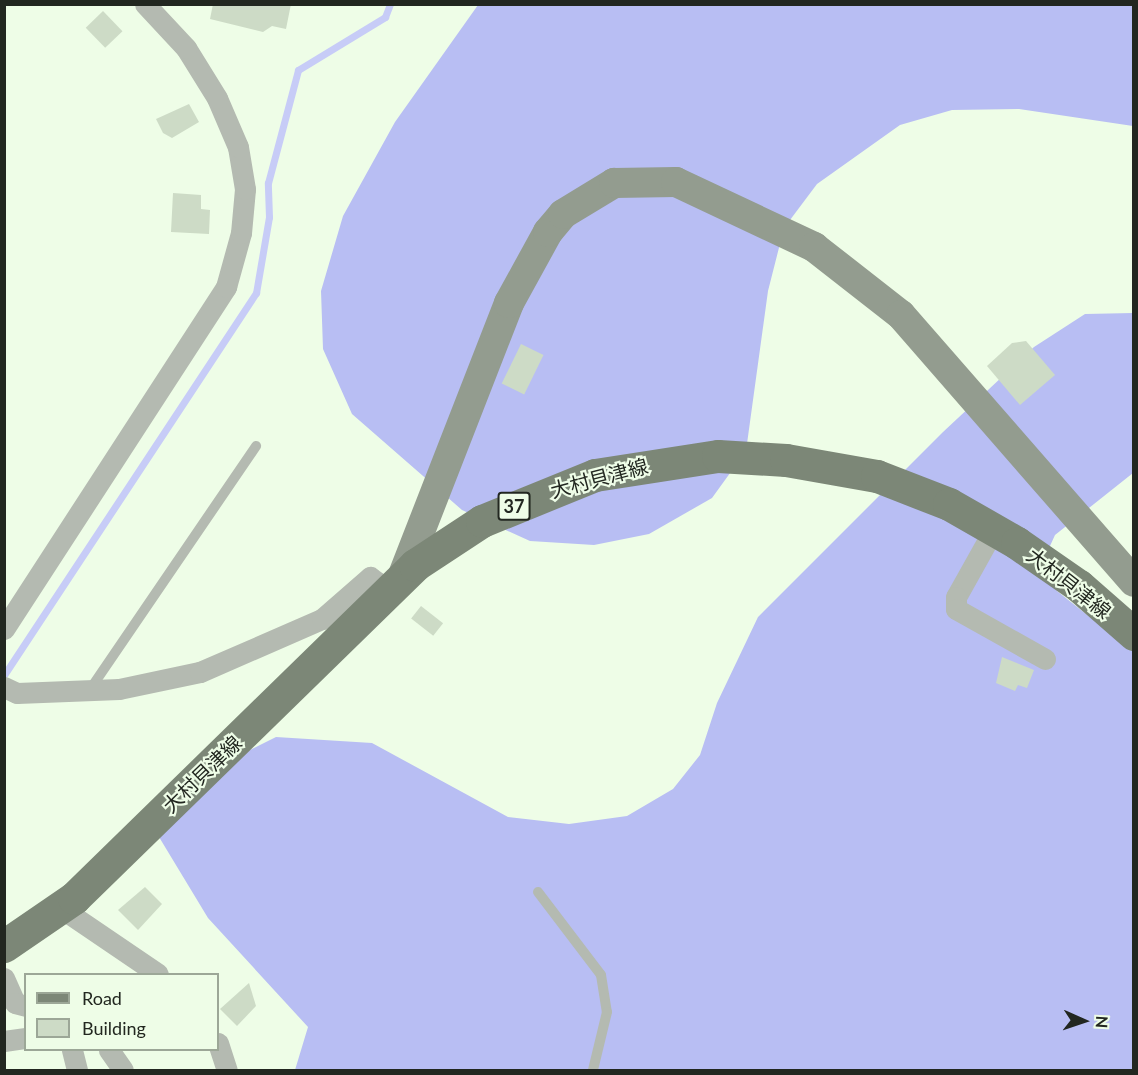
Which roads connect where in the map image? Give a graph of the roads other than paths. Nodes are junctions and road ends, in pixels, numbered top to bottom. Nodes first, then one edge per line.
1 (145, 4) edge
2 (256, 446) dead end
3 (994, 529) junction
4 (395, 582) junction
5 (1134, 582) edge
6 (4, 629) edge
7 (1134, 634) edge
8 (1046, 659) dead end
9 (4, 687) edge
10 (88, 691) junction
11 (538, 892) dead end
12 (61, 908) junction
13 (4, 946) edge
14 (155, 973) edge
15 (6, 986) edge
16 (24, 1005) edge
17 (24, 1038) edge
18 (4, 1041) edge
19 (219, 1046) edge
20 (72, 1051) edge
21 (110, 1051) edge
22 (77, 1071) edge
23 (123, 1071) edge
24 (227, 1071) edge
25 (593, 1071) edge

1 - 6 street
2 - 10 lane
3 - 4 main road, 大村貝津線 / 37
3 - 7 main road, 大村貝津線 / 37
3 - 8 street
4 - 5 street
4 - 10 street
4 - 12 main road, 大村貝津線 / 37
9 - 10 street
11 - 25 lane
12 - 13 main road, 大村貝津線 / 37
12 - 14 street
15 - 16 street
17 - 18 street
19 - 24 street
20 - 22 street
21 - 23 street

